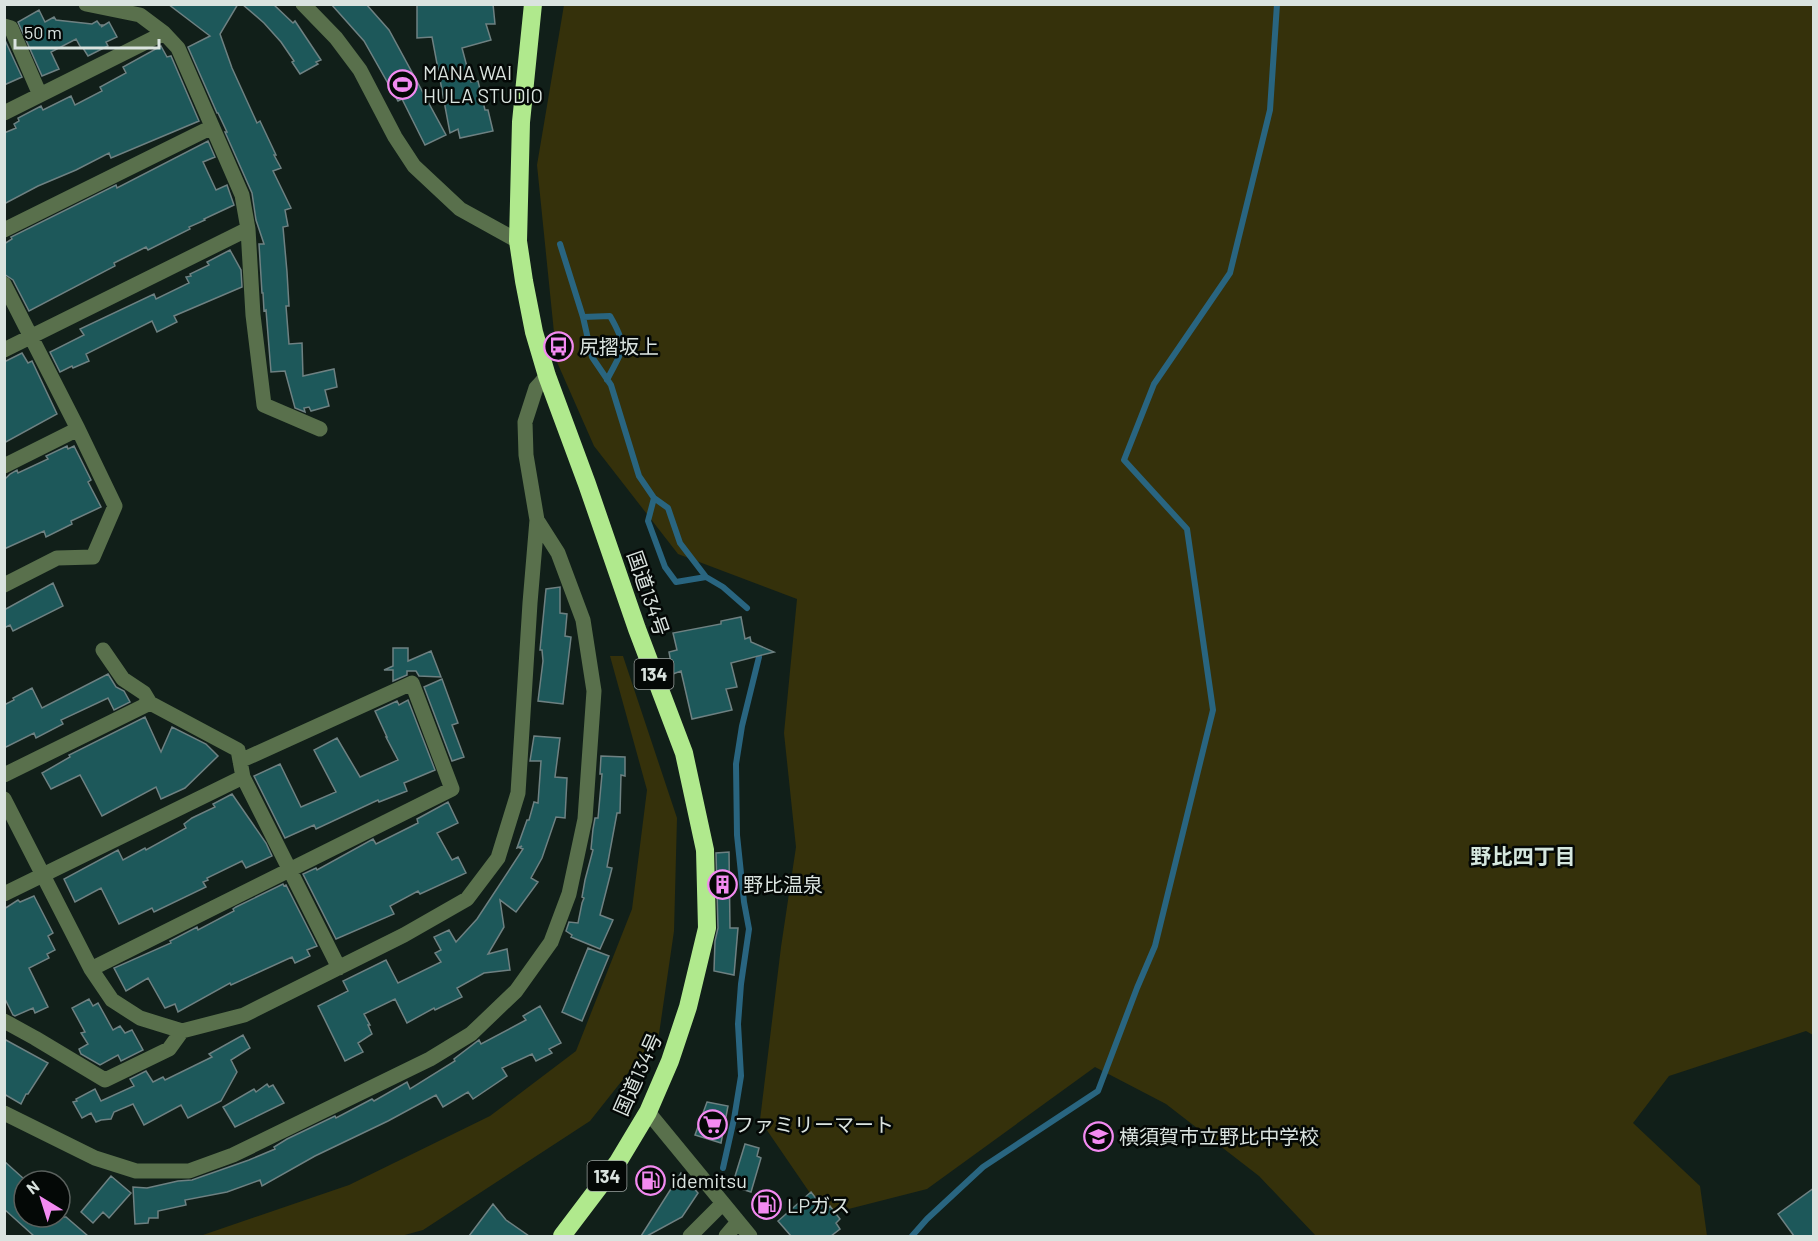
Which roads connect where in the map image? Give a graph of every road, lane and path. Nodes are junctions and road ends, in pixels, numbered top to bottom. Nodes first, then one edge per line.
1 (86, 4) edge
2 (303, 4) edge
3 (533, 4) edge
4 (4, 26) edge
5 (164, 33) junction
6 (40, 95) junction
7 (4, 113) edge
8 (212, 127) junction
9 (248, 229) junction
10 (4, 230) edge
11 (518, 241) junction
12 (4, 284) edge
13 (32, 337) junction
14 (4, 350) edge
15 (547, 376) junction
16 (78, 429) junction
17 (320, 429) dead end
18 (4, 466) edge
19 (537, 520) junction
20 (4, 585) edge
21 (103, 650) dead end
22 (150, 703) junction
23 (240, 761) junction
24 (4, 775) edge
25 (243, 777) junction
26 (4, 799) edge
27 (290, 869) junction
28 (43, 875) junction
29 (4, 894) edge
30 (339, 968) junction
31 (91, 969) junction
32 (4, 1021) edge
33 (182, 1031) junction
34 (648, 1112) junction
35 (4, 1113) edge
36 (723, 1203) junction
37 (738, 1222) junction
38 (562, 1236) edge
39 (690, 1236) edge
40 (726, 1236) edge
41 (750, 1236) edge

1 - 5 street
2 - 11 street
3 - 11 highway, 国道134号 / 134
4 - 6 street
5 - 6 street
5 - 8 street
6 - 7 street
8 - 9 street
8 - 10 street
9 - 13 street
9 - 17 street
11 - 15 highway, 国道134号 / 134
12 - 13 street
13 - 14 street
13 - 16 street
15 - 19 street
15 - 34 highway, 国道134号 / 134
16 - 18 street
16 - 20 street
19 - 30 street
19 - 35 street
21 - 22 street
22 - 23 street
22 - 24 street
23 - 25 street
23 - 27 street
25 - 27 street
25 - 28 street
26 - 28 street
27 - 30 street
27 - 31 street
28 - 29 street
28 - 31 street
30 - 33 street
31 - 33 street
32 - 33 street
34 - 36 street
34 - 38 highway, 国道134号 / 134
36 - 37 street
36 - 39 street
37 - 40 street
37 - 41 street

